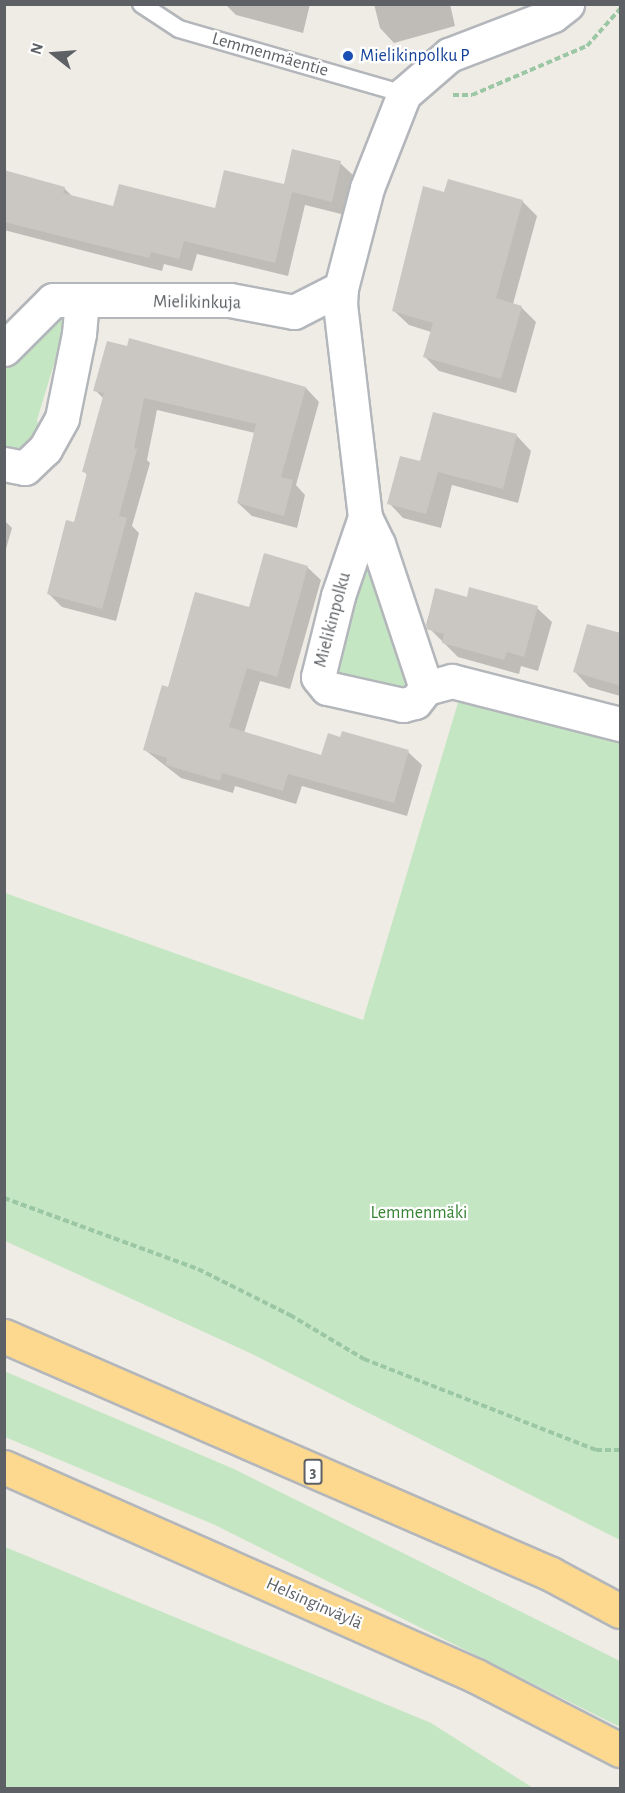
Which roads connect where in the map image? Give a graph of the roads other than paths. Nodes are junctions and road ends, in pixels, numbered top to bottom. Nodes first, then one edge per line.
1 (141, 4) edge
2 (567, 4) edge
3 (404, 94) junction
4 (341, 288) junction
5 (82, 300) junction
6 (4, 349) edge
7 (4, 464) edge
8 (365, 517) junction
9 (426, 688) junction
10 (621, 724) edge
11 (4, 1336) edge
12 (4, 1467) edge
13 (621, 1611) edge
14 (621, 1750) edge

1 - 3 lane, Lemmenmäentie
2 - 3 street
3 - 4 street
4 - 5 street, Mielikinkuja
4 - 8 street, Mielikinpolku
5 - 6 street, Mielikinkuja
5 - 7 street
8 - 9 street, Mielikinpolku
8 - 9 street, Mielikinpolku
9 - 10 street, Mielikinpolku
11 - 13 highway, 3
12 - 14 highway, Helsinginväylä

